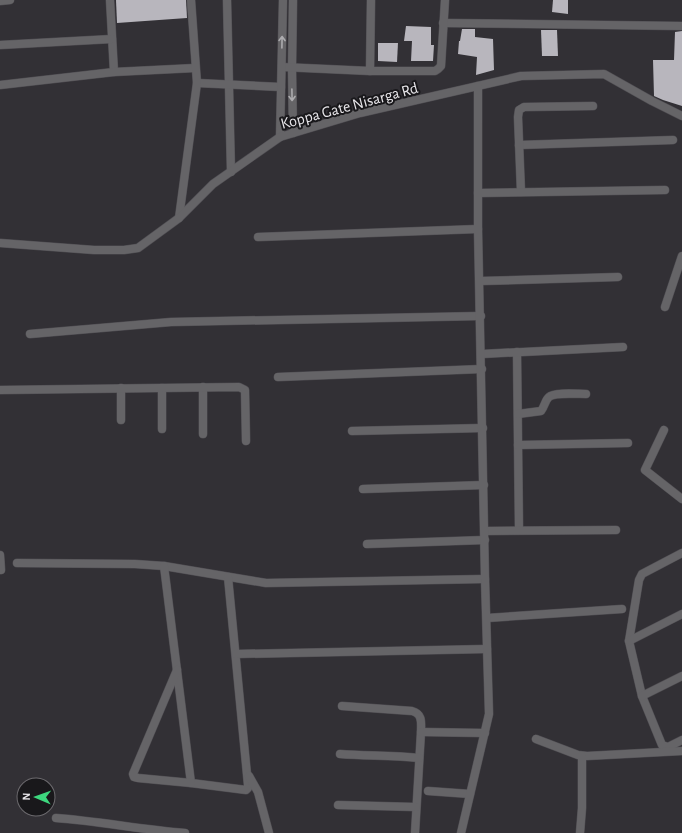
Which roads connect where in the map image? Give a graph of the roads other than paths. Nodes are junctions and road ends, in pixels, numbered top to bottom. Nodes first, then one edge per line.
1 (10, 0) edge
2 (110, 0) edge
3 (191, 0) edge
4 (227, 0) edge
5 (283, 0) edge
6 (293, 0) edge
7 (371, 0) edge
8 (445, 0) edge
9 (0, 1) edge
10 (443, 23) junction
11 (682, 26) edge
12 (112, 38) junction
13 (0, 45) edge
14 (195, 68) junction
15 (282, 68) junction
16 (292, 68) junction
17 (370, 71) junction
18 (114, 72) junction
19 (197, 83) junction
20 (228, 84) junction
21 (0, 85) edge
22 (478, 86) junction
23 (281, 87) junction
24 (593, 106) dead end
25 (682, 116) edge
26 (294, 133) junction
27 (280, 137) junction
28 (673, 140) dead end
29 (519, 145) junction
30 (231, 172) junction
31 (665, 190) dead end
32 (521, 192) junction
33 (478, 193) junction
34 (179, 218) junction
35 (478, 229) junction
36 (258, 237) dead end
37 (0, 243) edge
38 (682, 256) edge
39 (618, 277) dead end
40 (480, 281) junction
41 (665, 307) dead end
42 (481, 316) junction
43 (30, 334) dead end
44 (623, 347) dead end
45 (517, 352) junction
46 (482, 354) junction
47 (482, 369) junction
48 (278, 377) dead end
49 (202, 387) junction
50 (121, 388) junction
51 (162, 388) junction
52 (0, 390) edge
53 (586, 394) dead end
54 (518, 414) junction
55 (121, 420) dead end
56 (483, 428) junction
57 (162, 429) dead end
58 (664, 430) dead end
59 (352, 431) dead end
60 (203, 434) dead end
61 (246, 441) dead end
62 (628, 443) dead end
63 (518, 446) junction
64 (484, 485) junction
65 (363, 489) dead end
66 (682, 499) edge
67 (519, 530) junction
68 (616, 530) dead end
69 (484, 531) junction
70 (485, 540) junction
71 (367, 544) dead end
72 (682, 553) edge
73 (0, 554) edge
74 (17, 563) dead end
75 (164, 566) junction
76 (1, 570) dead end
77 (228, 577) junction
78 (485, 579) junction
79 (622, 609) dead end
80 (682, 614) edge
81 (486, 618) junction
82 (628, 641) junction
83 (487, 649) junction
84 (236, 654) junction
85 (177, 670) junction
86 (682, 676) edge
87 (642, 696) junction
88 (342, 706) dead end
89 (421, 732) junction
90 (485, 733) junction
91 (536, 739) dead end
92 (682, 740) edge
93 (682, 751) edge
94 (340, 754) dead end
95 (582, 756) junction
96 (419, 758) junction
97 (247, 774) junction
98 (191, 783) junction
99 (428, 791) dead end
100 (470, 794) junction
101 (338, 805) dead end
102 (416, 807) junction
103 (56, 818) dead end
104 (113, 829) edge
105 (185, 833) edge
106 (269, 833) edge
107 (415, 833) edge
108 (461, 833) edge
109 (580, 833) edge

1 - 9 street
2 - 12 street
3 - 14 street
4 - 20 street
15 -> 5 street
6 - 16 street
7 - 17 street
8 - 10 street
10 - 11 street
10 - 17 street
12 - 13 street
12 - 18 street
14 - 18 street
14 - 19 street
15 - 16 street
15 - 23 street
16 - 17 street
16 -> 26 street
18 - 21 street
19 - 20 street
19 - 34 street
20 - 23 street
20 - 30 street
22 - 25 street, Koppa Gate Nisarga Rd
22 - 26 street, Koppa Gate Nisarga Rd
22 - 33 street
23 - 27 street
24 - 29 street
26 - 27 street, Koppa Gate Nisarga Rd
27 - 30 street, Koppa Gate Nisarga Rd
28 - 29 street
29 - 32 street
30 - 34 street, Koppa Gate Nisarga Rd
31 - 32 street
32 - 33 street
33 - 35 street
34 - 37 street, Koppa Gate Nisarga Rd
35 - 36 street
35 - 40 street
38 - 41 street
39 - 40 street
40 - 42 street
42 - 43 street
42 - 46 street
44 - 45 street
45 - 46 street
45 - 54 street
46 - 47 street
47 - 48 street
47 - 56 street
49 - 51 street
49 - 60 street
49 - 61 street
50 - 51 street
50 - 52 street
50 - 55 street
51 - 57 street
53 - 54 street
54 - 63 street
56 - 59 street
56 - 64 street
58 - 66 street
62 - 63 street
63 - 67 street
64 - 65 street
64 - 69 street
67 - 68 street
67 - 69 street
69 - 70 street
70 - 71 street
70 - 78 street
72 - 82 street
73 - 76 street
74 - 75 street
75 - 77 street
75 - 85 street
77 - 78 street
77 - 84 street
78 - 81 street
79 - 81 street
80 - 82 street
81 - 83 street
82 - 87 street
83 - 84 street
83 - 90 street
84 - 97 street
85 - 98 street
85 - 98 street
86 - 87 street
87 - 92 street
88 - 89 street
89 - 90 street
89 - 96 street
90 - 100 street
91 - 95 street
93 - 95 street
94 - 96 street
95 - 109 street
96 - 102 street
97 - 98 street
97 - 106 street
99 - 100 street
100 - 108 street
101 - 102 street
102 - 107 street
103 - 104 street
104 - 105 street

